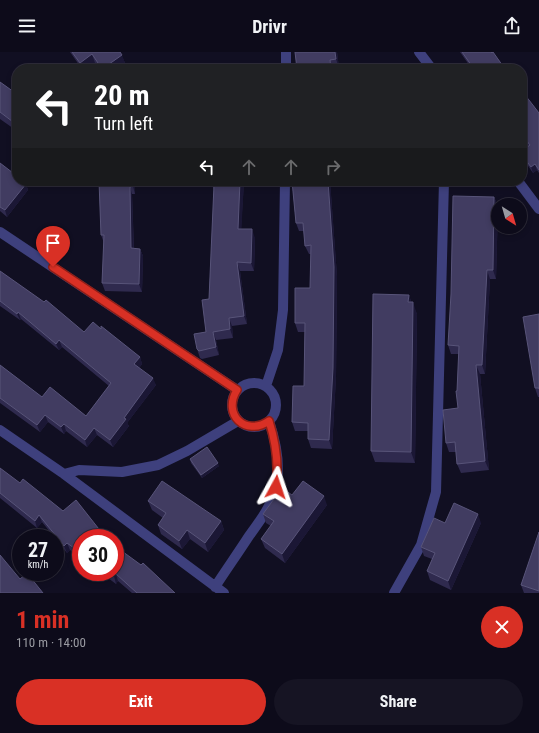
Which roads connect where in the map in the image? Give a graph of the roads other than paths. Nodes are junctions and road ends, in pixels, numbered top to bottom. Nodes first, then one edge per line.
1 (286, 52) edge
2 (419, 52) edge
3 (286, 64) edge
4 (428, 64) edge
5 (285, 186) edge
6 (444, 186) edge
7 (522, 186) edge
8 (539, 209) edge
9 (0, 232) edge
10 (266, 386) junction
11 (237, 390) junction
12 (238, 420) junction
13 (269, 421) junction
14 (0, 430) edge
15 (64, 474) junction
16 (215, 587) junction
17 (224, 593) edge
18 (394, 593) edge

1 - 3 street
2 - 4 street
5 - 10 street
6 - 18 street
7 - 8 street
9 - 11 street
10 - 11 street
10 - 13 street
11 - 12 street
12 - 13 street
12 - 15 street
13 - 16 street
14 - 15 street
15 - 16 street
16 - 17 street

